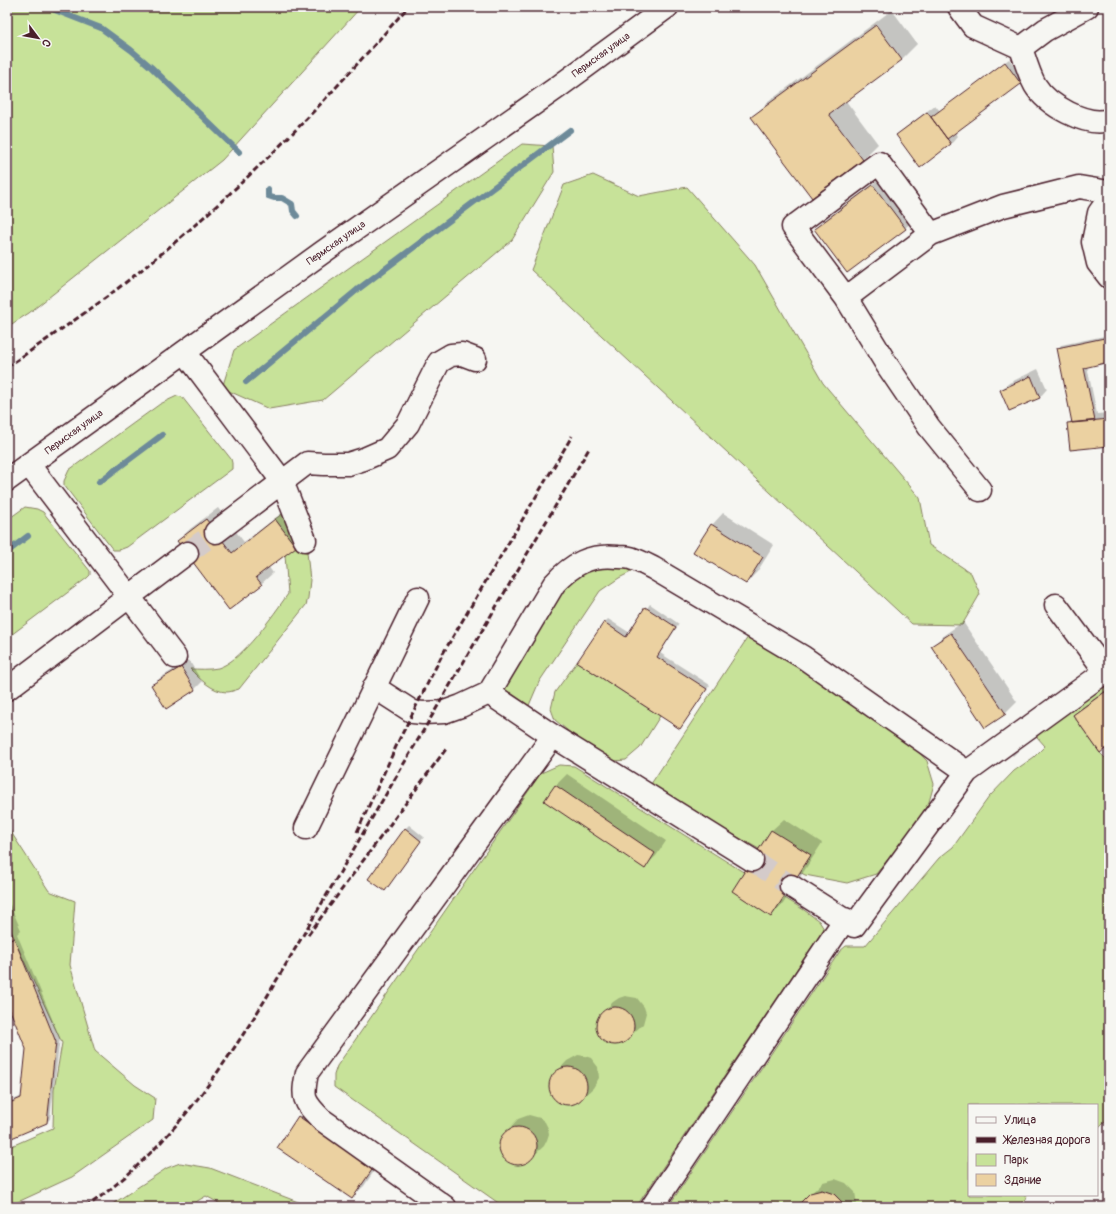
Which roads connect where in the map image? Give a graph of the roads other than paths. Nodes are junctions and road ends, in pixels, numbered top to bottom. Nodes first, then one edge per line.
1 (667, 7) edge
2 (958, 7) edge
3 (1087, 7) edge
4 (1021, 48) junction
5 (1109, 120) edge
6 (1109, 192) edge
7 (1109, 199) edge
8 (931, 234) junction
9 (1109, 277) edge
10 (846, 298) junction
11 (185, 352) junction
12 (475, 359) dead end
13 (29, 465) junction
14 (7, 480) edge
15 (282, 481) junction
16 (980, 490) dead end
17 (216, 532) tunnel mouth
18 (305, 540) dead end
19 (187, 554) tunnel mouth
20 (128, 596) junction
21 (418, 598) dead end
22 (1056, 605) dead end
23 (175, 657) dead end
24 (1107, 670) edge
25 (374, 687) junction
26 (7, 689) edge
27 (489, 693) junction
28 (553, 736) junction
29 (967, 772) junction
30 (306, 828) dead end
31 (752, 860) tunnel mouth
32 (791, 886) tunnel mouth
33 (845, 919) junction
34 (446, 1207) edge
35 (652, 1207) edge

1 - 11 main road, Пермская улица
2 - 4 main road
3 - 4 main road
4 - 5 main road
6 - 8 main road
7 - 9 main road
8 - 10 main road
8 - 10 main road
10 - 16 main road
11 - 13 main road, Пермская улица
11 - 15 main road
12 - 15 main road
13 - 14 main road, Пермская улица
13 - 20 main road
15 - 17 main road
15 - 18 main road
19 - 20 main road
20 - 23 main road
20 - 26 main road
21 - 25 main road
22 - 24 main road
24 - 29 main road
25 - 27 main road
25 - 30 main road
27 - 28 main road
27 - 29 main road
28 - 31 main road
28 - 34 main road
29 - 33 main road
32 - 33 main road
33 - 35 main road

